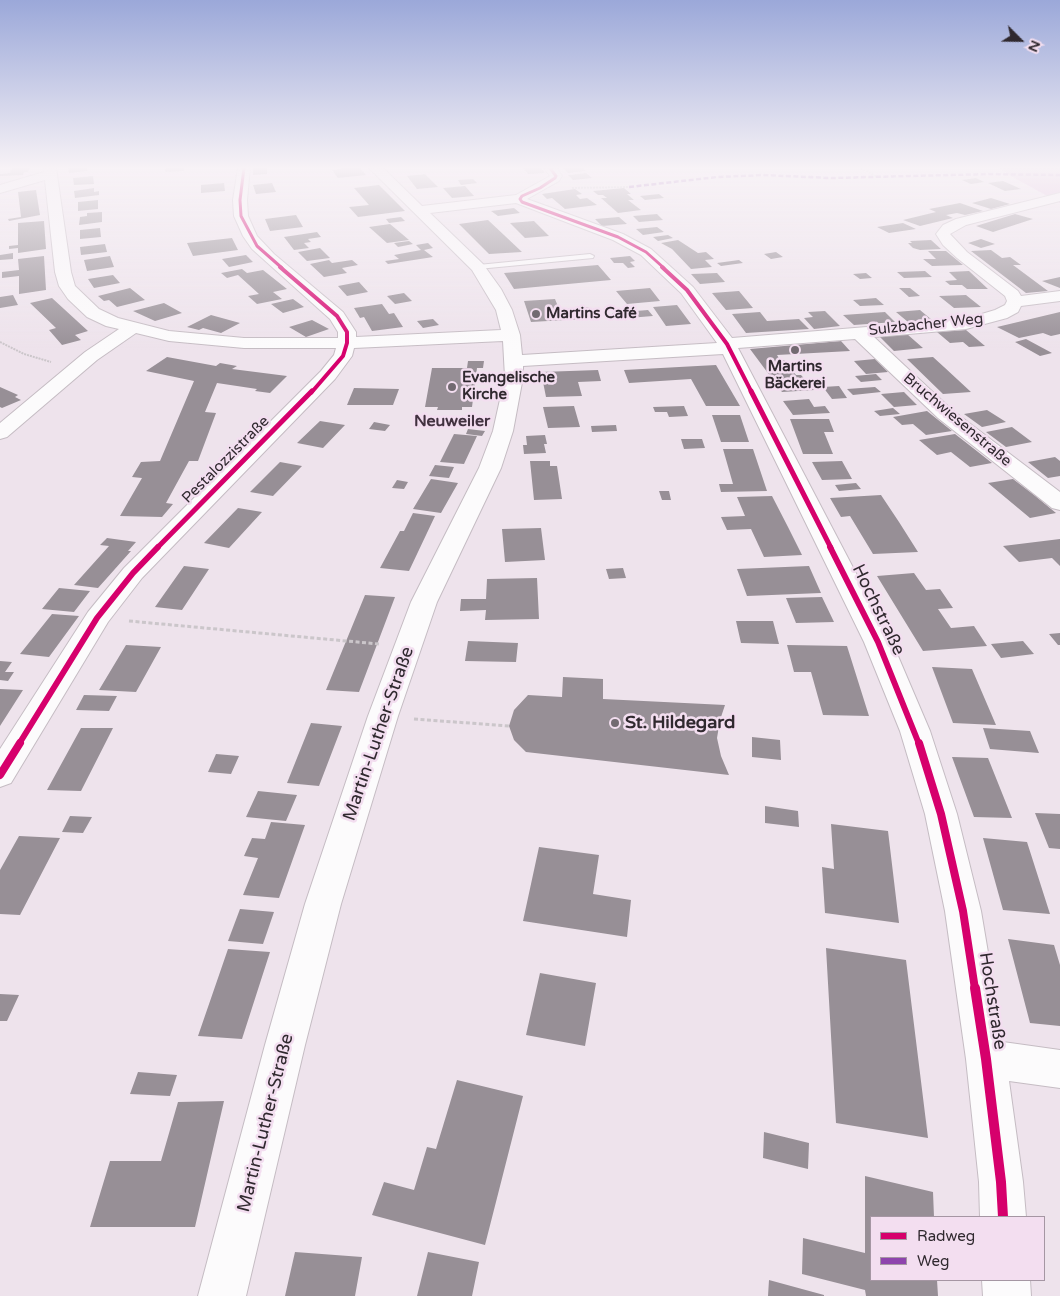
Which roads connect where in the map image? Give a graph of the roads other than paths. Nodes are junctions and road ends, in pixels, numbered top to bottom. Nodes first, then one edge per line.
1 (57, 228) edge
2 (247, 228) edge
3 (439, 228) edge
4 (594, 228) edge
5 (948, 228) edge
6 (590, 256) dead end
7 (478, 267) junction
8 (1060, 296) edge
9 (1015, 301) junction
10 (132, 328) junction
11 (859, 332) junction
12 (348, 343) junction
13 (728, 346) junction
14 (513, 348) junction
15 (2, 429) edge
16 (1060, 503) edge
17 (0, 775) edge
18 (986, 1059) junction
19 (1060, 1069) edge
20 (1003, 1216) edge
21 (1006, 1281) edge
22 (222, 1296) edge
23 (1006, 1296) edge

1 - 10 street, Sulzbacher Weg
2 - 12 street
3 - 7 street, Martin-Luther-Straße
4 - 13 street, Hochstraße
5 - 9 street
6 - 7 lane
7 - 14 street, Martin-Luther-Straße
8 - 9 street
9 - 11 street, Sulzbacher Weg
10 - 12 street, Sulzbacher Weg
10 - 15 street
11 - 13 street, Sulzbacher Weg
11 - 16 street, Bruchwiesenstraße
12 - 14 street, Sulzbacher Weg
12 - 17 street, Pestalozzistraße
13 - 14 street, Sulzbacher Weg
13 - 18 street, Hochstraße
14 - 22 street, Martin-Luther-Straße
18 - 19 street
18 - 20 street, Hochstraße
21 - 23 street

